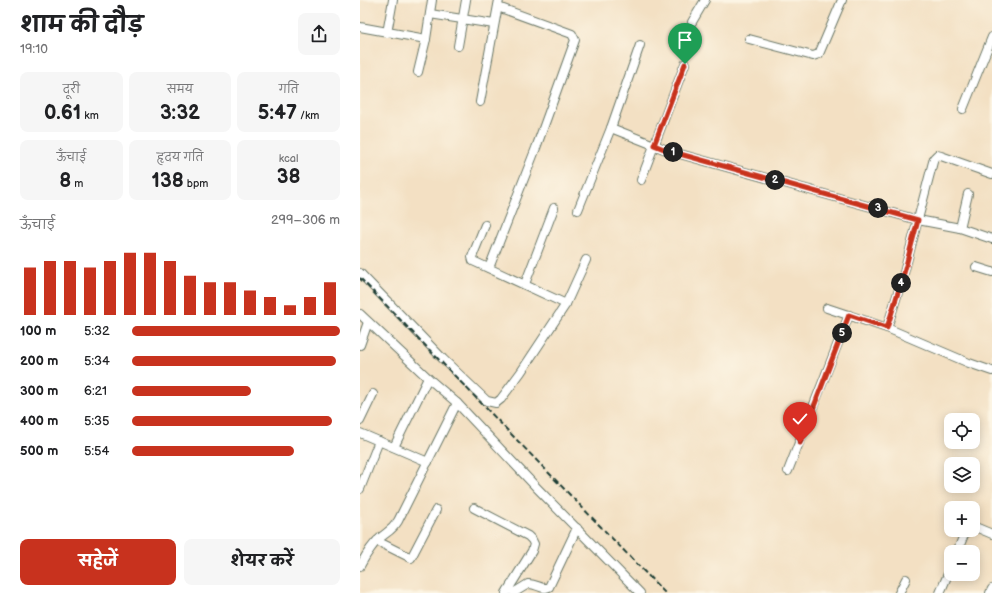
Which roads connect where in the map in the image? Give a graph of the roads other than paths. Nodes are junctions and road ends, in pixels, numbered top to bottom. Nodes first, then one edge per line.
1 (393, 0) edge
2 (432, 0) edge
3 (466, 0) edge
4 (705, 0) edge
5 (842, 0) edge
6 (498, 3) edge
7 (430, 14) junction
8 (463, 19) junction
9 (692, 22) dead end
10 (494, 24) junction
11 (360, 27) edge
12 (387, 33) junction
13 (992, 37) edge
14 (426, 39) junction
15 (749, 39) dead end
16 (640, 45) dead end
17 (458, 46) dead end
18 (685, 64) dead end
19 (418, 72) dead end
20 (480, 102) dead end
21 (963, 109) dead end
22 (611, 128) junction
23 (654, 145) junction
24 (992, 174) edge
25 (641, 180) dead end
26 (968, 194) dead end
27 (554, 208) dead end
28 (578, 210) dead end
29 (918, 220) junction
30 (484, 225) dead end
31 (960, 228) junction
32 (992, 239) edge
33 (586, 260) dead end
34 (976, 267) dead end
35 (490, 268) junction
36 (992, 272) edge
37 (360, 273) edge
38 (525, 284) junction
39 (566, 304) junction
40 (827, 308) dead end
41 (360, 315) edge
42 (849, 315) junction
43 (368, 322) junction
44 (887, 328) junction
45 (360, 345) edge
46 (992, 371) edge
47 (428, 378) junction
48 (373, 394) dead end
49 (457, 403) junction
50 (360, 421) edge
51 (360, 433) edge
52 (379, 441) junction
53 (394, 447) junction
54 (428, 462) junction
55 (788, 471) dead end
56 (360, 489) edge
57 (474, 508) dead end
58 (436, 510) dead end
59 (577, 528) junction
60 (980, 529) edge
61 (992, 534) edge
62 (377, 541) junction
63 (360, 566) edge
64 (906, 579) dead end
65 (945, 581) edge
66 (992, 589) edge
67 (507, 592) edge
68 (640, 593) edge
69 (899, 593) edge
70 (940, 593) edge
71 (990, 593) edge

1 - 12 street
2 - 7 street
3 - 8 street
4 - 9 street
5 - 15 street
6 - 10 street
6 - 35 street
7 - 8 street
7 - 14 street
8 - 10 street
8 - 17 street
10 - 20 street
11 - 12 street
12 - 14 street
13 - 21 street
14 - 19 street
16 - 22 street
18 - 23 street
22 - 23 street
22 - 28 street
23 - 25 street
23 - 29 street
24 - 29 street
26 - 31 street
27 - 38 street
29 - 31 street
29 - 44 street
30 - 35 street
31 - 32 street
33 - 39 street
34 - 36 street
35 - 38 street
37 - 39 street
38 - 39 street
40 - 42 street
41 - 43 street
42 - 44 street
42 - 55 street
43 - 45 street
43 - 47 street
44 - 46 street
47 - 49 street
47 - 53 street
48 - 50 street
49 - 54 street
49 - 59 street
51 - 52 street
52 - 53 street
52 - 56 street
53 - 54 street
54 - 62 street
57 - 67 street
58 - 62 street
59 - 67 street
59 - 68 street
60 - 61 street
62 - 63 street
64 - 69 street
65 - 70 street
66 - 71 street

